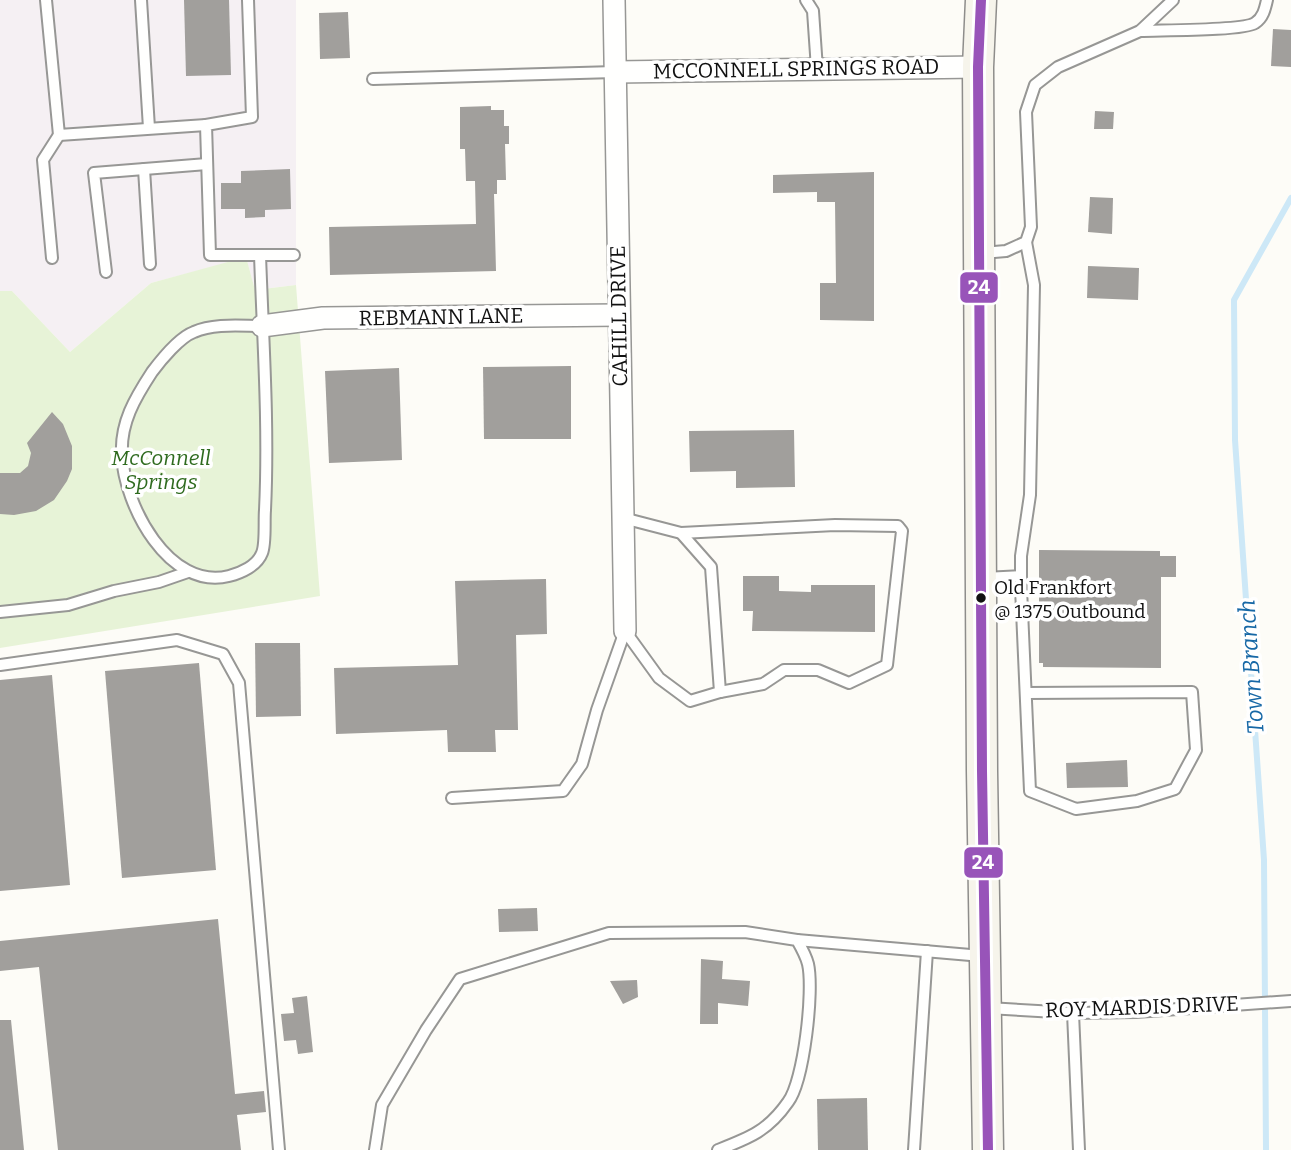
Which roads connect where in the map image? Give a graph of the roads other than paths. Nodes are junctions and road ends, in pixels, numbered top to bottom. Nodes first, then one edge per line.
1 (46, 0) edge
2 (141, 0) edge
3 (248, 0) edge
4 (614, 0) edge
5 (806, 0) edge
6 (981, 0) edge
7 (1173, 0) edge
8 (1267, 0) edge
9 (1140, 31) junction
10 (978, 67) junction
11 (817, 69) junction
12 (615, 72) junction
13 (373, 79) dead end
14 (206, 125) junction
15 (149, 128) junction
16 (59, 135) junction
17 (207, 164) junction
18 (144, 169) junction
19 (1026, 242) junction
20 (979, 253) junction
21 (260, 255) junction
22 (293, 255) dead end
23 (52, 258) dead end
24 (150, 264) dead end
25 (106, 272) dead end
26 (619, 315) junction
27 (262, 326) junction
28 (624, 518) junction
29 (681, 533) junction
30 (188, 572) junction
31 (1021, 576) junction
32 (981, 578) junction
33 (0, 612) edge
34 (625, 631) junction
35 (0, 665) edge
36 (719, 692) junction
37 (1026, 693) junction
38 (453, 798) dead end
39 (797, 940) junction
40 (927, 951) junction
41 (984, 956) junction
42 (1291, 1001) edge
43 (985, 1007) junction
44 (1073, 1013) junction
45 (279, 1150) edge
46 (375, 1150) edge
47 (718, 1150) edge
48 (914, 1150) edge
49 (988, 1150) edge
50 (1079, 1150) edge

1 - 16 lane
2 - 15 lane
3 - 14 lane
4 - 12 street, CAHILL DRIVE
5 - 11 lane
6 - 10 main road
7 - 9 lane
8 - 9 lane
9 - 19 lane
10 - 11 street, MCCONNELL SPRINGS ROAD
10 - 20 main road
11 - 12 street, MCCONNELL SPRINGS ROAD
12 - 13 lane
12 - 26 street, CAHILL DRIVE
14 - 15 lane
14 - 17 lane
15 - 16 lane
16 - 23 lane
17 - 18 lane
17 - 21 lane
18 - 24 lane
18 - 25 lane
19 - 20 lane
19 - 31 lane
20 - 32 main road
21 - 22 lane
21 - 27 lane
26 - 27 street, REBMANN LANE
26 - 28 street, CAHILL DRIVE
27 - 30 lane
27 - 30 lane
28 - 29 lane
28 - 34 street, CAHILL DRIVE
29 - 36 lane
29 - 36 lane
30 - 33 lane
31 - 32 lane
31 - 37 lane
32 - 41 main road
34 - 36 lane
34 - 38 lane
35 - 45 lane
37 - 37 lane
39 - 40 lane
39 - 46 lane
39 - 47 lane
40 - 41 lane
40 - 48 lane
41 - 43 main road
42 - 44 lane, ROY MARDIS DRIVE
43 - 44 lane, ROY MARDIS DRIVE
43 - 49 main road
44 - 50 lane

